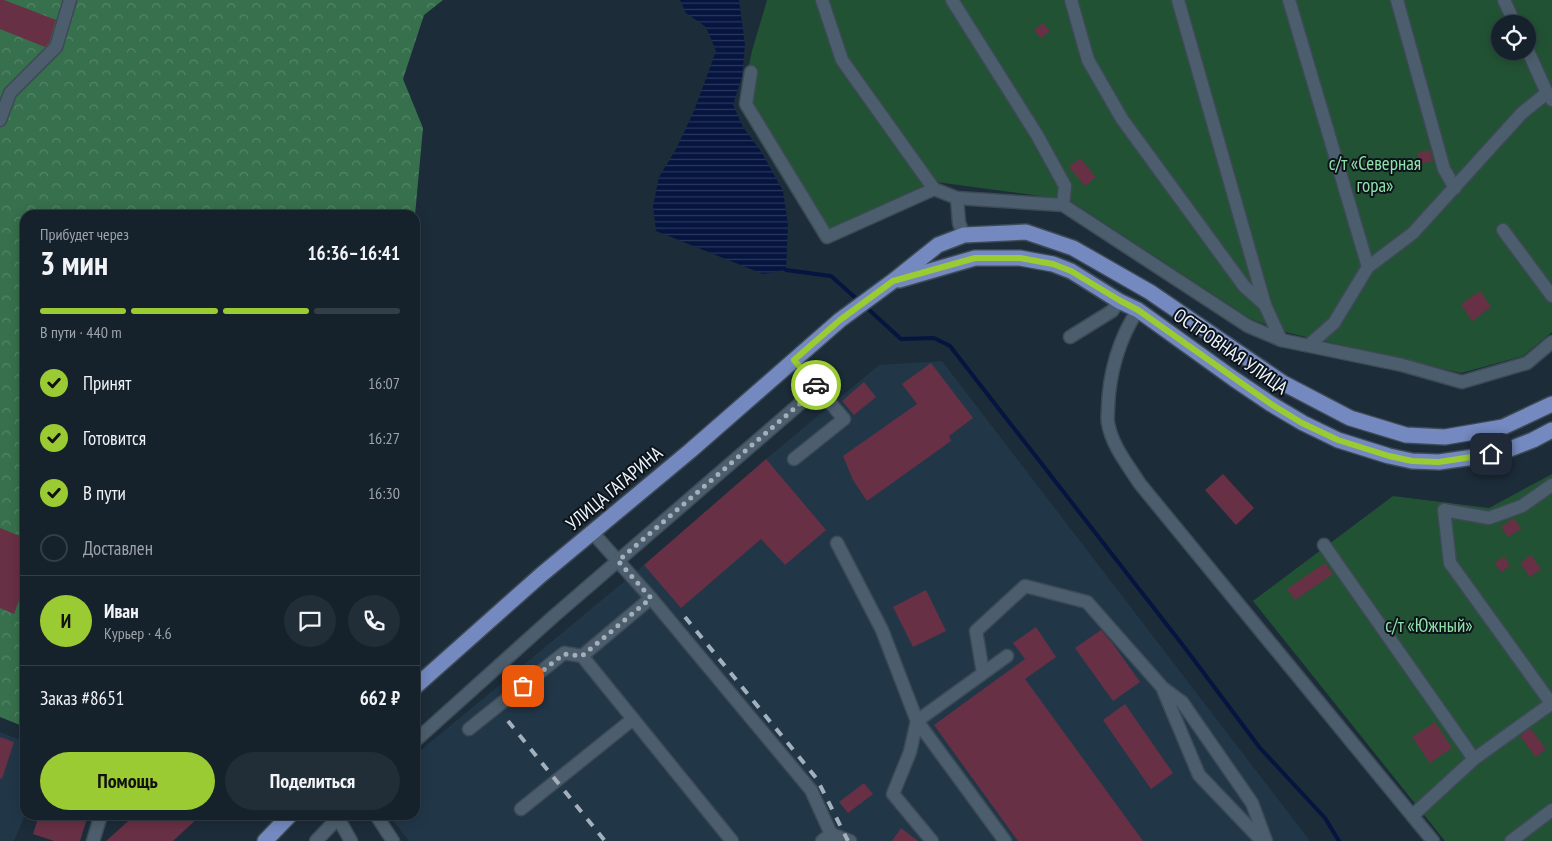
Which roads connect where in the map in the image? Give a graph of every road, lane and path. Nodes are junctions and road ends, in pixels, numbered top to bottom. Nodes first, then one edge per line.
1 (70, 0) edge
2 (822, 0) edge
3 (952, 0) edge
4 (1071, 0) edge
5 (1178, 0) edge
6 (1290, 0) edge
7 (1397, 0) edge
8 (1504, 0) edge
9 (1511, 15) edge
10 (1532, 60) edge
11 (750, 72) dead end
12 (1550, 96) edge
13 (0, 120) edge
14 (1455, 188) junction
15 (934, 190) junction
16 (957, 198) junction
17 (1063, 205) junction
18 (1503, 230) dead end
19 (964, 235) junction
20 (1368, 267) junction
21 (893, 281) junction
22 (1552, 296) edge
23 (1119, 300) junction
24 (1265, 305) junction
25 (1138, 310) junction
26 (1070, 337) dead end
27 (1281, 340) junction
28 (1552, 342) edge
29 (1309, 345) junction
30 (794, 360) junction
31 (818, 388) junction
32 (1552, 404) edge
33 (1552, 430) edge
34 (794, 459) dead end
35 (1552, 485) edge
36 (592, 532) junction
37 (838, 543) dead end
38 (1324, 545) dead end
39 (618, 561) junction
40 (651, 598) junction
41 (582, 656) junction
42 (1007, 656) dead end
43 (983, 673) junction
44 (420, 683) edge
45 (1162, 687) junction
46 (1551, 703) edge
47 (633, 719) junction
48 (917, 720) junction
49 (469, 729) dead end
50 (420, 737) edge
51 (1474, 759) junction
52 (521, 809) dead end
53 (1552, 810) edge
54 (1413, 814) junction
55 (99, 820) edge
56 (285, 820) edge
57 (334, 820) edge
58 (339, 820) edge
59 (379, 820) edge
60 (827, 838) edge
61 (93, 841) edge
62 (265, 841) edge
63 (316, 841) edge
64 (351, 841) edge
65 (393, 841) edge
66 (732, 841) edge
67 (850, 841) edge
68 (932, 841) edge
69 (1005, 841) edge
70 (1264, 841) edge
71 (1434, 841) edge
72 (1511, 841) edge

1 - 13 street
2 - 15 street
3 - 17 street
4 - 24 street
5 - 24 street
6 - 20 street
7 - 14 street
8 - 9 street
10 - 12 street
11 - 15 street
12 - 14 street
14 - 20 street
15 - 16 street
16 - 17 street
16 - 19 street
17 - 27 street
18 - 22 street
19 - 21 main road, ОСТРОВНАЯ УЛИЦА
19 - 32 main road, ОСТРОВНАЯ УЛИЦА
20 - 29 street
21 - 23 main road, ОСТРОВНАЯ УЛИЦА
21 - 30 main road, УЛИЦА ГАГАРИНА
23 - 25 main road, ОСТРОВНАЯ УЛИЦА
23 - 26 street
24 - 27 street
25 - 33 main road, ОСТРОВНАЯ УЛИЦА
25 - 54 street
27 - 29 street
28 - 29 street
30 - 31 street
30 - 36 main road, УЛИЦА ГАГАРИНА
31 - 34 street
31 - 39 street
35 - 46 street
36 - 39 street
36 - 44 main road, УЛИЦА ГАГАРИНА
37 - 48 street
38 - 51 street
39 - 40 street
39 - 50 street
40 - 41 street
40 - 60 street
41 - 47 street
41 - 49 street
42 - 43 street
43 - 45 street
43 - 48 street
45 - 70 street
45 - 70 street
46 - 51 street
47 - 52 street
47 - 66 street
48 - 68 street
48 - 69 street
51 - 54 street
53 - 72 street
54 - 71 street
55 - 61 street
56 - 62 main road
57 - 63 street
58 - 64 street
59 - 65 street
60 - 67 street

